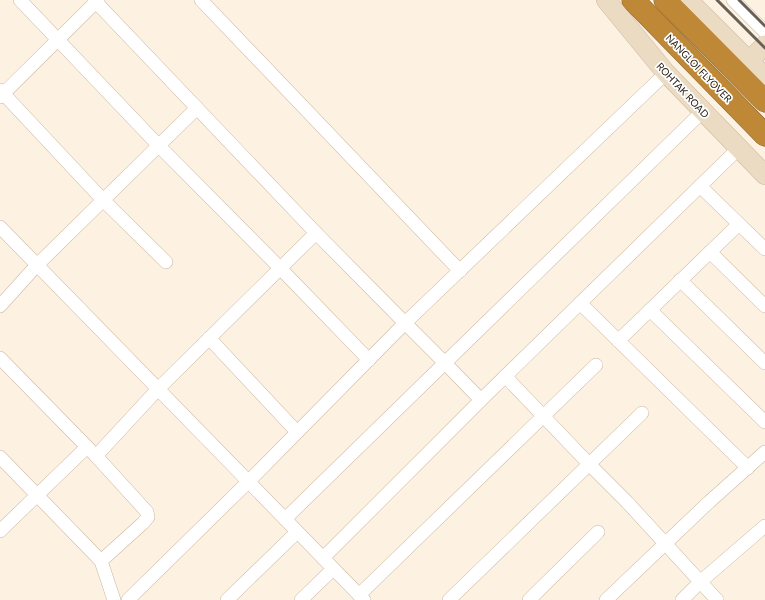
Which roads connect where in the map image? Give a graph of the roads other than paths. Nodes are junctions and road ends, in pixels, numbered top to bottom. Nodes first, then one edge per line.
1 (20, 0) edge
2 (201, 0) edge
3 (606, 0) edge
4 (665, 0) edge
5 (688, 0) edge
6 (733, 0) edge
7 (96, 1) edge
8 (634, 1) edge
9 (765, 32) edge
10 (58, 40) junction
11 (765, 45) edge
12 (749, 61) junction
13 (666, 73) junction
14 (765, 77) edge
15 (1, 93) edge
16 (765, 102) edge
17 (197, 108) junction
18 (703, 112) junction
19 (765, 135) edge
20 (159, 146) junction
21 (739, 148) junction
22 (765, 175) edge
23 (700, 186) junction
24 (103, 200) junction
25 (739, 224) junction
26 (0, 226) edge
27 (316, 233) junction
28 (765, 249) edge
29 (710, 252) junction
30 (166, 262) dead end
31 (37, 265) junction
32 (280, 268) junction
33 (460, 271) junction
34 (680, 280) junction
35 (580, 303) junction
36 (764, 303) edge
37 (0, 306) edge
38 (650, 310) junction
39 (405, 324) junction
40 (210, 338) junction
41 (618, 341) junction
42 (0, 358) edge
43 (369, 360) junction
44 (445, 362) junction
45 (765, 363) edge
46 (596, 365) dead end
47 (505, 376) junction
48 (158, 389) junction
49 (481, 400) junction
50 (642, 413) dead end
51 (543, 416) junction
52 (765, 422) edge
53 (297, 432) junction
54 (91, 451) junction
55 (765, 452) edge
56 (0, 457) edge
57 (590, 465) junction
58 (748, 468) junction
59 (248, 482) junction
60 (37, 495) junction
61 (285, 519) junction
62 (763, 530) edge
63 (0, 531) edge
64 (297, 532) junction
65 (598, 532) dead end
66 (665, 544) junction
67 (323, 558) junction
68 (101, 561) junction
69 (334, 569) junction
70 (700, 582) junction
71 (361, 598) edge
72 (114, 600) edge
73 (128, 600) edge
74 (227, 600) edge
75 (301, 600) edge
76 (449, 600) edge
77 (529, 600) edge
78 (606, 600) edge
79 (682, 600) edge
80 (716, 600) edge

1 - 10 street
2 - 33 street
3 - 13 street, ROHTAK ROAD
4 - 16 highway
5 - 12 street
6 - 9 street
7 - 10 street
7 - 17 street
8 - 19 highway, NANGLOI FLYOVER
10 - 15 street
10 - 20 street
11 - 12 street
12 - 14 street
13 - 18 street, ROHTAK ROAD
13 - 33 street
15 - 24 street
17 - 20 street
17 - 27 street
18 - 21 street, ROHTAK ROAD
18 - 44 street
20 - 24 street
20 - 32 street
21 - 22 street, ROHTAK ROAD
21 - 23 street
23 - 25 street
23 - 35 street
24 - 30 street
24 - 31 street
25 - 28 street
25 - 29 street
26 - 31 street
27 - 32 street
27 - 39 street
29 - 34 street
29 - 36 street
31 - 37 street
31 - 48 street
32 - 40 street
32 - 43 street
33 - 39 street
34 - 38 street
34 - 45 street
35 - 41 street
35 - 47 street
38 - 41 street
38 - 52 street
39 - 43 street
39 - 44 street
40 - 48 street
40 - 53 street
41 - 58 street
42 - 54 street
43 - 53 street
44 - 49 street
44 - 61 street
46 - 51 street
47 - 49 street
47 - 51 street
48 - 54 street
48 - 59 street
49 - 67 street
50 - 57 street
51 - 57 street
51 - 71 street
53 - 59 street
54 - 60 street
54 - 68 street
55 - 58 street
56 - 60 street
57 - 66 street
57 - 76 street
58 - 66 street
59 - 61 street
59 - 73 street
60 - 63 street
60 - 68 street
61 - 64 street
62 - 70 street
64 - 67 street
64 - 74 street
65 - 77 street
66 - 70 street
66 - 78 street
67 - 69 street
68 - 72 street
69 - 71 street
69 - 75 street
70 - 79 street
70 - 80 street

